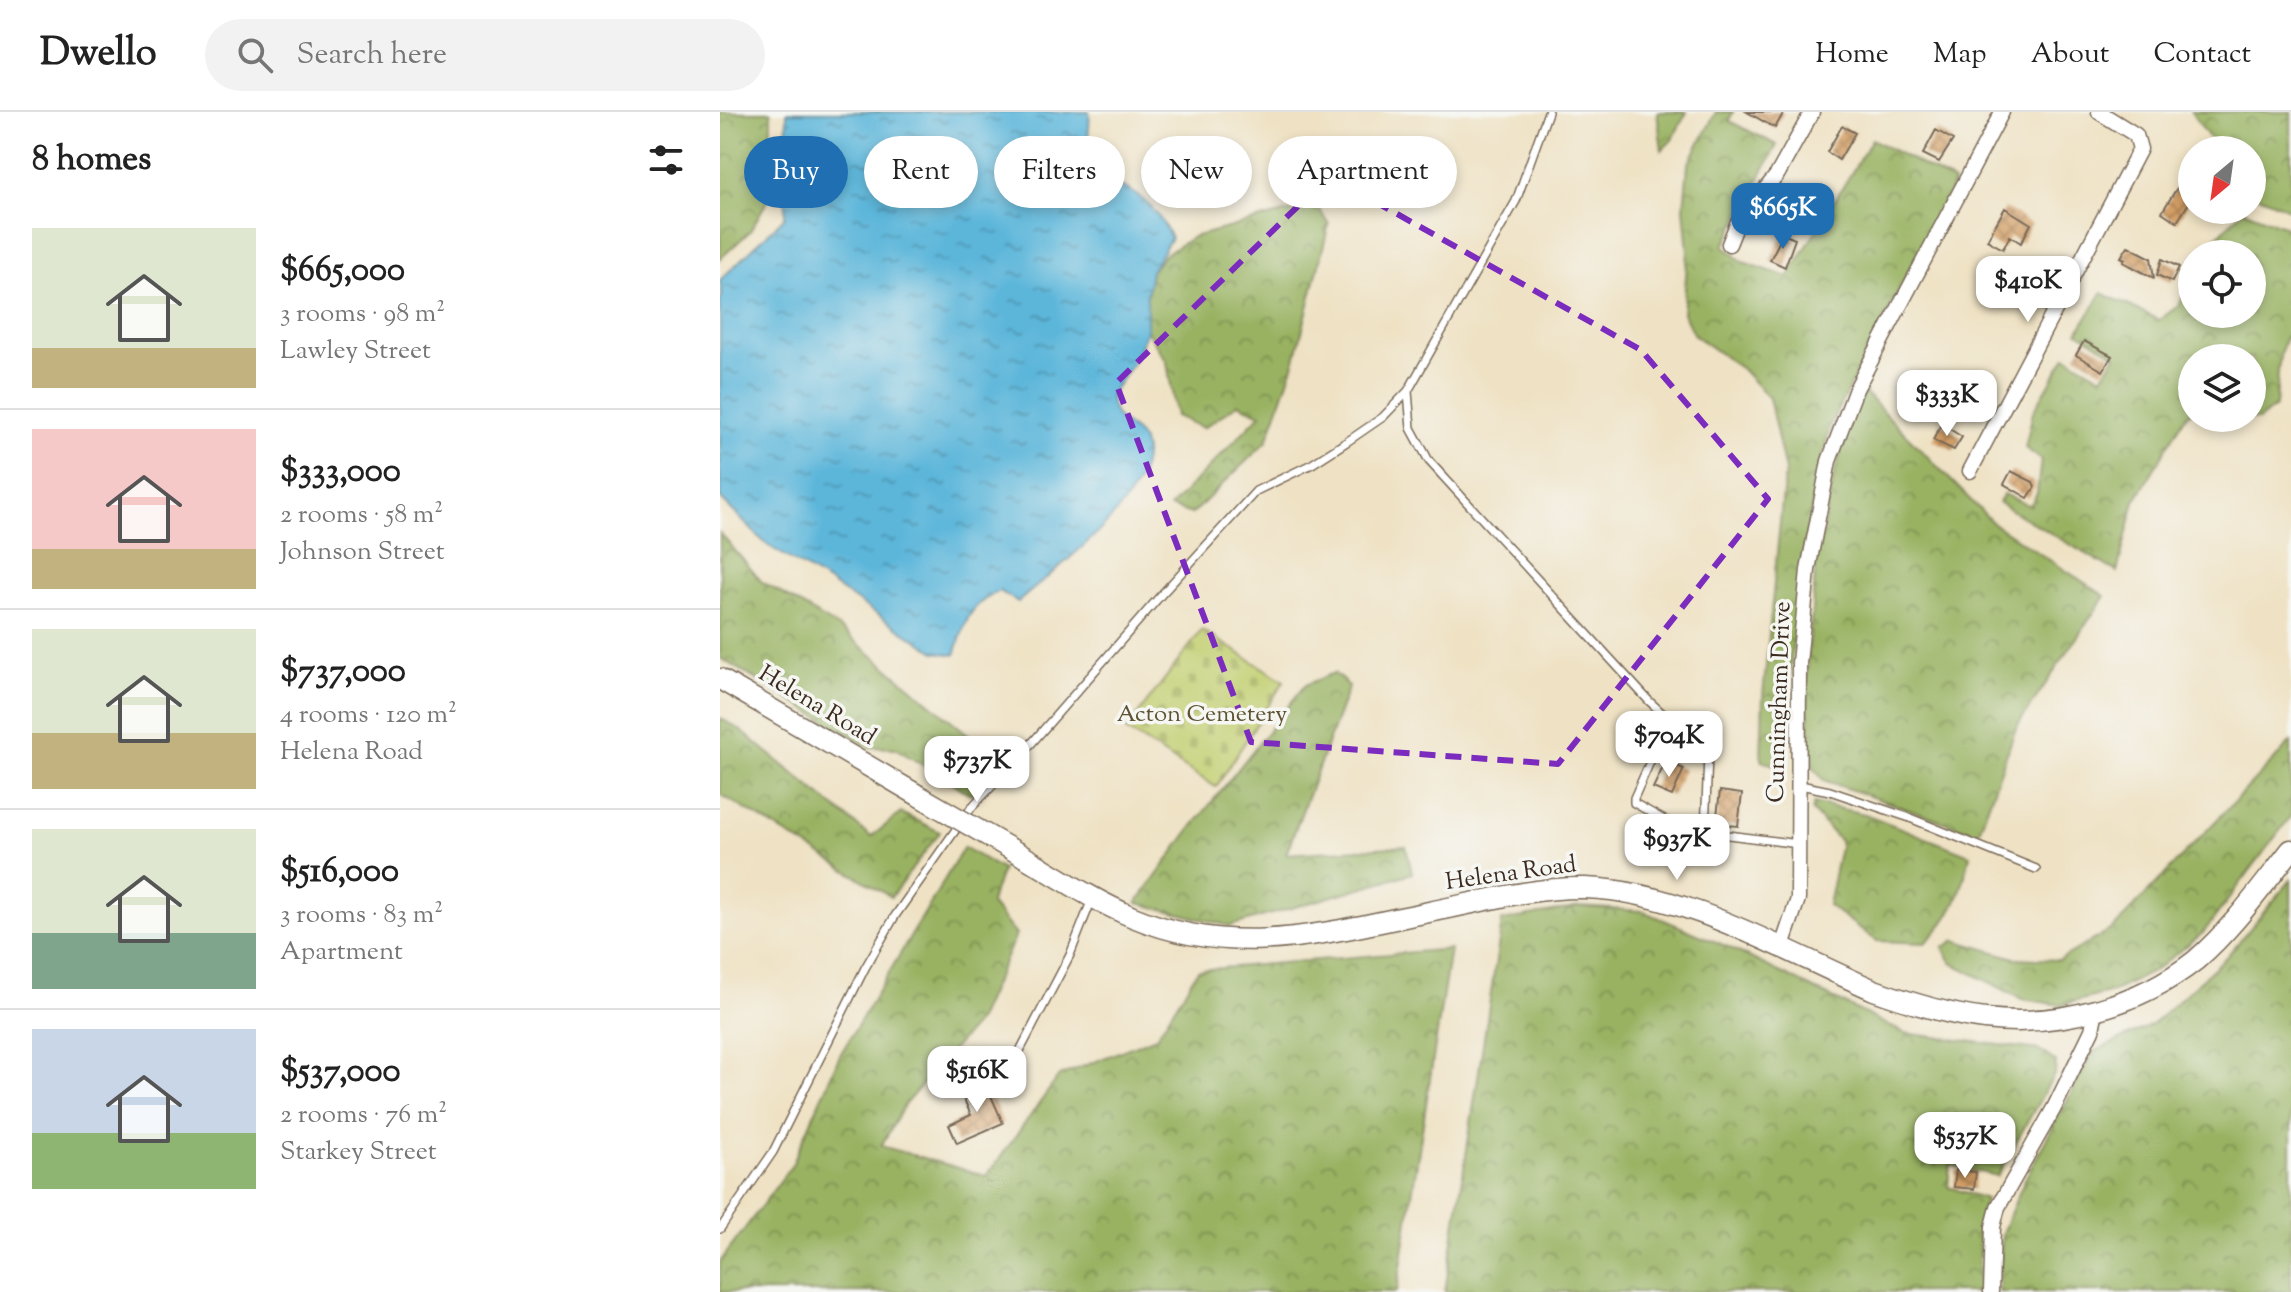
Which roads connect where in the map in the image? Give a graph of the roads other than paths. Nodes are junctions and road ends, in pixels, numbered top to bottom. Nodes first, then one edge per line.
1 (1548, 112) edge
2 (1812, 112) edge
3 (2002, 112) edge
4 (2099, 112) edge
5 (1729, 244) dead end
6 (1408, 391) junction
7 (1970, 471) dead end
8 (720, 679) edge
9 (1669, 719) junction
10 (1800, 785) junction
11 (1705, 832) junction
12 (1799, 844) junction
13 (2291, 850) edge
14 (2036, 869) dead end
15 (1093, 897) junction
16 (1781, 949) junction
17 (2096, 1010) junction
18 (1013, 1064) dead end
19 (720, 1229) edge
20 (1991, 1292) edge

1 - 6 lane
2 - 5 street
3 - 10 street, Cunningham Drive
4 - 7 street
6 - 9 lane
6 - 19 lane
8 - 15 main road, Helena Road, bridge
9 - 11 lane
9 - 11 lane
10 - 12 street, Cunningham Drive
10 - 14 lane
11 - 12 lane
12 - 16 street, Cunningham Drive
13 - 17 main road, Helena Road
15 - 16 main road, Helena Road
15 - 18 lane
16 - 17 main road, Helena Road
17 - 20 street

